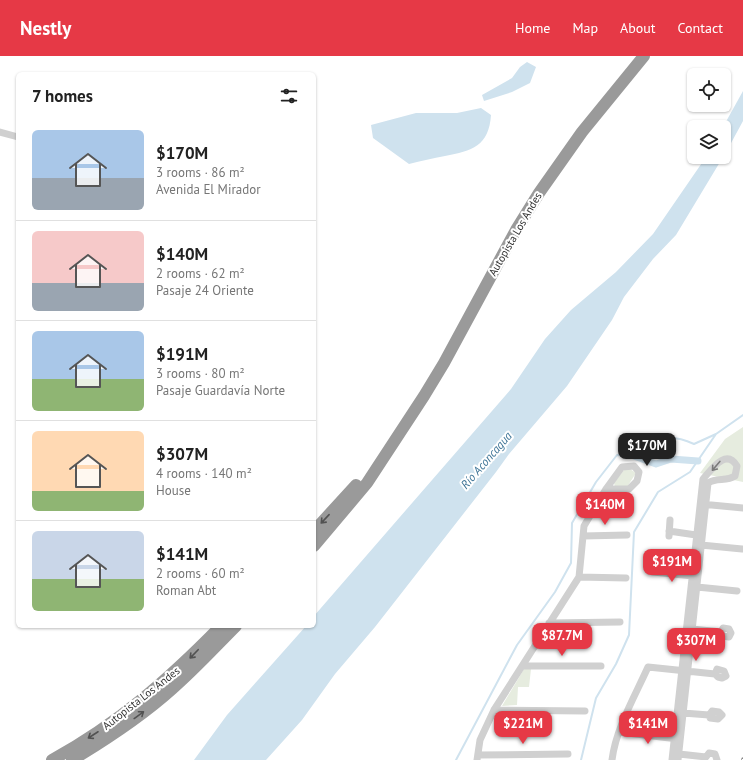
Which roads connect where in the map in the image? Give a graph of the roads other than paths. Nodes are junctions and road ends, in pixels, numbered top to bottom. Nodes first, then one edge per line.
1 (644, 56) edge
2 (0, 132) edge
3 (16, 137) edge
4 (405, 425) junction
5 (606, 489) junction
6 (703, 504) junction
7 (743, 508) edge
8 (670, 520) dead end
9 (316, 529) edge
10 (696, 534) junction
11 (627, 535) dead end
12 (583, 536) junction
13 (316, 544) edge
14 (701, 545) junction
15 (742, 549) dead end
16 (653, 572) dead end
17 (693, 576) junction
18 (579, 577) junction
19 (626, 578) dead end
20 (697, 588) junction
21 (736, 591) dead end
22 (620, 622) dead end
23 (549, 623) junction
24 (219, 628) edge
25 (234, 628) edge
26 (692, 629) junction
27 (720, 632) dead end
28 (523, 666) junction
29 (602, 666) dead end
30 (685, 670) junction
31 (715, 674) dead end
32 (494, 710) junction
33 (585, 711) dead end
34 (683, 714) junction
35 (709, 714) dead end
36 (619, 732) junction
37 (677, 739) junction
38 (568, 754) dead end
39 (478, 757) edge
40 (679, 757) edge
41 (707, 758) edge
42 (52, 760) edge
43 (72, 760) edge
44 (612, 760) edge
45 (672, 760) edge
46 (717, 760) edge

1 - 4 highway, Autopista Los Andes
2 - 3 street
4 -> 9 highway, Autopista Los Andes
4 - 13 highway, Autopista Los Andes
5 - 5 street
5 - 12 street
6 -> 6 street
6 - 7 street
6 - 10 street
6 - 14 street
8 - 10 street
10 - 17 street
11 - 12 street
12 - 18 street
14 - 15 street
14 - 20 street
16 - 17 street
17 - 20 street
17 - 30 street
18 - 19 street
18 - 23 street
20 - 21 street
20 - 26 street
22 - 23 street
23 - 28 street
24 -> 42 highway, Autopista Los Andes
43 -> 25 highway, Autopista Los Andes
26 - 27 street
26 - 30 street
28 - 29 street
28 - 32 street
30 - 31 street
30 - 34 street
30 - 36 street
30 - 37 street
32 - 33 street
32 - 39 street
34 - 35 street
34 - 37 street
36 - 37 street
36 - 44 street
37 - 40 street
37 - 45 street
38 - 39 street
40 - 41 street
41 - 46 street

